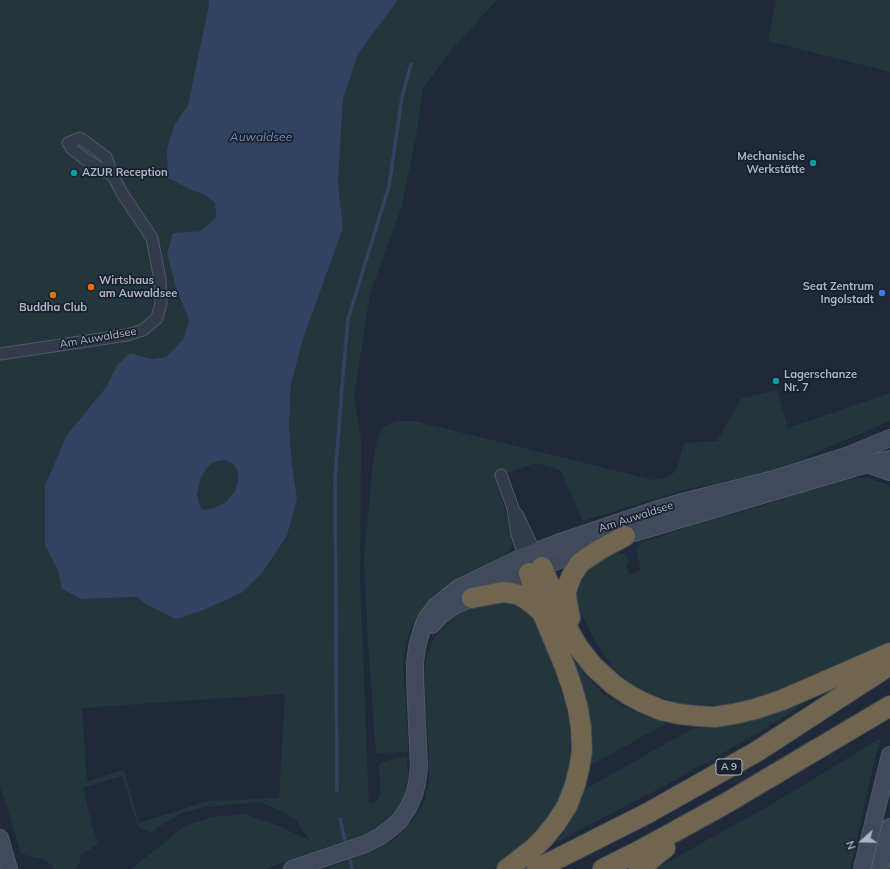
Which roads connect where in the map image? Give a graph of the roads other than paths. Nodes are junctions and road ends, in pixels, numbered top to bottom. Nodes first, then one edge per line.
1 (70, 146) dead end
2 (0, 354) edge
3 (890, 438) edge
4 (890, 459) edge
5 (867, 464) junction
6 (890, 472) edge
7 (501, 475) dead end
8 (625, 536) junction
9 (532, 562) junction
10 (472, 598) junction
11 (542, 612) junction
12 (578, 646) junction
13 (417, 647) junction
14 (890, 653) edge
15 (890, 666) edge
16 (890, 706) edge
17 (889, 760) edge
18 (724, 805) junction
19 (890, 827) edge
20 (0, 838) edge
21 (9, 869) edge
22 (292, 869) edge
23 (507, 869) edge
24 (537, 869) edge
25 (603, 869) edge
26 (638, 869) edge
27 (862, 869) edge
28 (880, 869) edge

1 - 2 street, Am Auwaldsee
3 - 9 main road, Am Auwaldsee
4 - 5 main road, Am Auwaldsee
5 - 6 main road
5 - 8 main road, Am Auwaldsee
7 - 9 street
8 - 9 main road, Am Auwaldsee
8 - 12 highway
9 - 10 main road, Am Auwaldsee
9 - 11 highway
9 - 12 highway
9 - 13 main road, Am Auwaldsee
10 - 11 highway
10 - 13 main road, Am Auwaldsee
11 - 23 highway
12 - 14 highway
13 - 22 main road, Am Auwaldsee
15 - 24 highway, A 9
16 - 18 highway
17 - 27 main road
18 - 25 highway
18 - 26 highway
19 - 28 main road
20 - 21 main road

